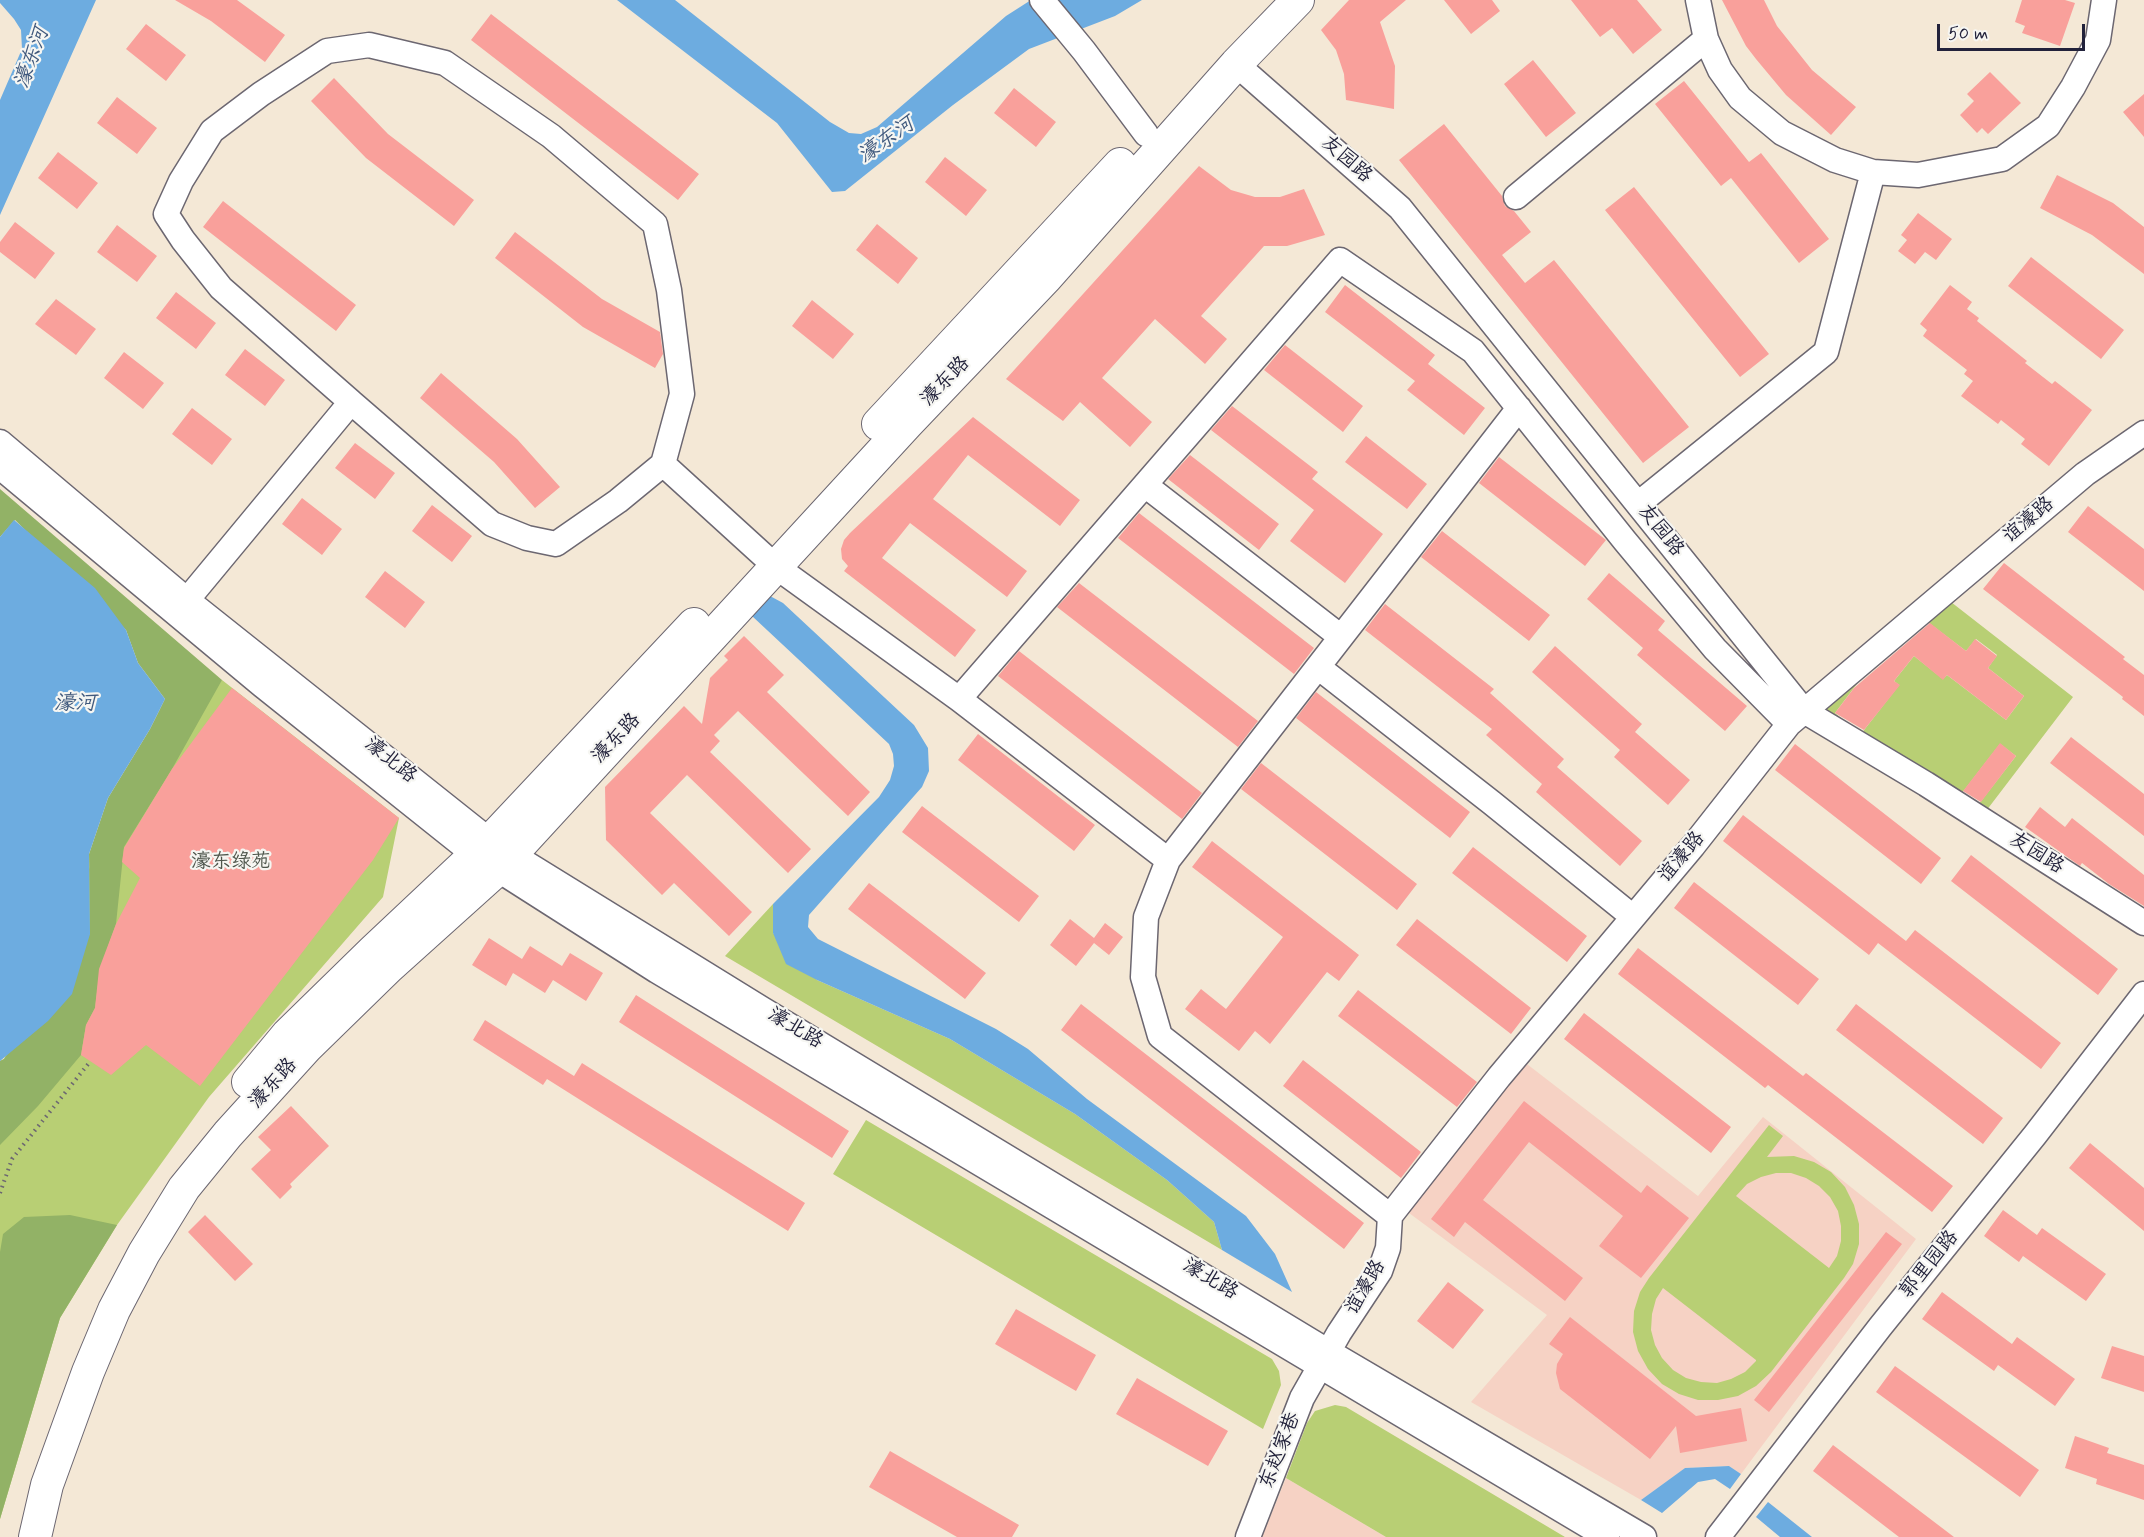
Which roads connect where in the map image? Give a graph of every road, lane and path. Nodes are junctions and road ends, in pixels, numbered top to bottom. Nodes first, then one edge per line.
1 (1042, 0) edge
2 (1270, 0) edge
3 (1298, 0) edge
4 (1698, 0) edge
5 (2104, 0) edge
6 (1706, 39) junction
7 (1236, 64) junction
8 (1146, 134) junction
9 (1873, 171) junction
10 (1516, 197) dead end
11 (351, 402) junction
12 (1519, 408) junction
13 (2144, 433) edge
14 (0, 442) edge
15 (663, 464) junction
16 (0, 467) edge
17 (1145, 485) junction
18 (1638, 504) junction
19 (768, 560) junction
20 (188, 600) junction
21 (1341, 637) junction
22 (1318, 667) junction
23 (959, 699) junction
24 (1797, 718) junction
25 (493, 855) junction
26 (1168, 860) junction
27 (1633, 917) junction
28 (2144, 923) edge
29 (2144, 994) edge
30 (89, 1063) dead end
31 (0, 1193) edge
32 (1390, 1216) junction
33 (1325, 1359) junction
34 (21, 1537) edge
35 (35, 1537) edge
36 (1248, 1537) edge
37 (1607, 1537) edge
38 (1644, 1537) edge
39 (1718, 1537) edge

1 - 8 street
2 - 8 main road, 濠东路
3 - 7 main road, 濠东路
4 - 6 street
5 - 9 street
6 - 9 street
6 - 10 street
7 - 18 street, 友园路
7 - 19 main road, 濠东路
8 - 19 main road, 濠东路
9 - 18 street
11 - 15 street
11 - 15 street
11 - 20 street
12 - 17 street
12 - 21 street
12 - 24 street
13 - 24 street, 谊濠路
14 - 20 street, 濠北路
15 - 19 street
16 - 25 street, 濠北路
17 - 21 street
17 - 23 street
18 - 24 street, 友园路
19 - 23 street
19 - 25 main road, 濠东路
20 - 25 street, 濠北路
21 - 22 street
22 - 26 street
22 - 27 street
23 - 26 street
24 - 27 street, 谊濠路
24 - 28 street, 友园路
25 - 33 street, 濠北路
25 - 34 main road, 濠东路
25 - 35 main road, 濠东路
26 - 32 street
27 - 32 street, 谊濠路
29 - 39 street, 郭里园路
30 - 31 path
32 - 33 street, 谊濠路
33 - 36 street, 东赵家巷
33 - 37 street, 濠北路
33 - 38 street, 濠北路

